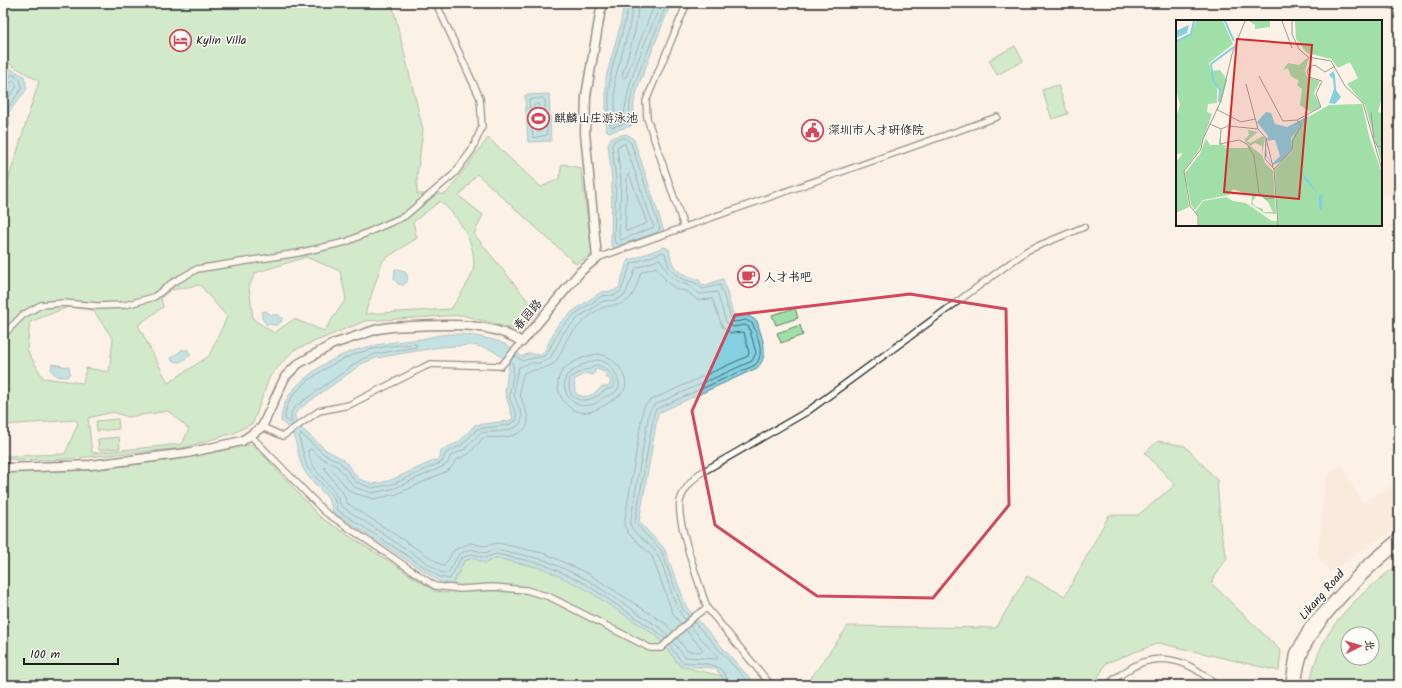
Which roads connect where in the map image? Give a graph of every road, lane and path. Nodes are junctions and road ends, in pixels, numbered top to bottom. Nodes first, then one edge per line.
1 (436, 3) edge
2 (602, 3) edge
3 (687, 3) edge
4 (1389, 3) edge
5 (1399, 6) edge
6 (997, 117) dead end
7 (684, 227) junction
8 (1084, 227) dead end
9 (597, 258) junction
10 (3, 335) edge
11 (522, 342) junction
12 (262, 427) junction
13 (250, 435) junction
14 (3, 467) edge
15 (1399, 537) edge
16 (1399, 545) edge
17 (707, 608) junction
18 (771, 685) edge
19 (1109, 685) edge
20 (1215, 685) edge
21 (1290, 685) edge
22 (1297, 685) edge

1 - 10 street
2 - 9 street
3 - 7 street
4 - 5 street
6 - 7 street
7 - 9 street
8 - 17 street
9 - 11 street, 春园路
11 - 12 street
11 - 12 street, 春园路
12 - 13 street
13 - 14 street
13 - 17 street
15 - 21 street, Likang Road
16 - 22 street, Likang Road
17 - 18 street
19 - 20 street

